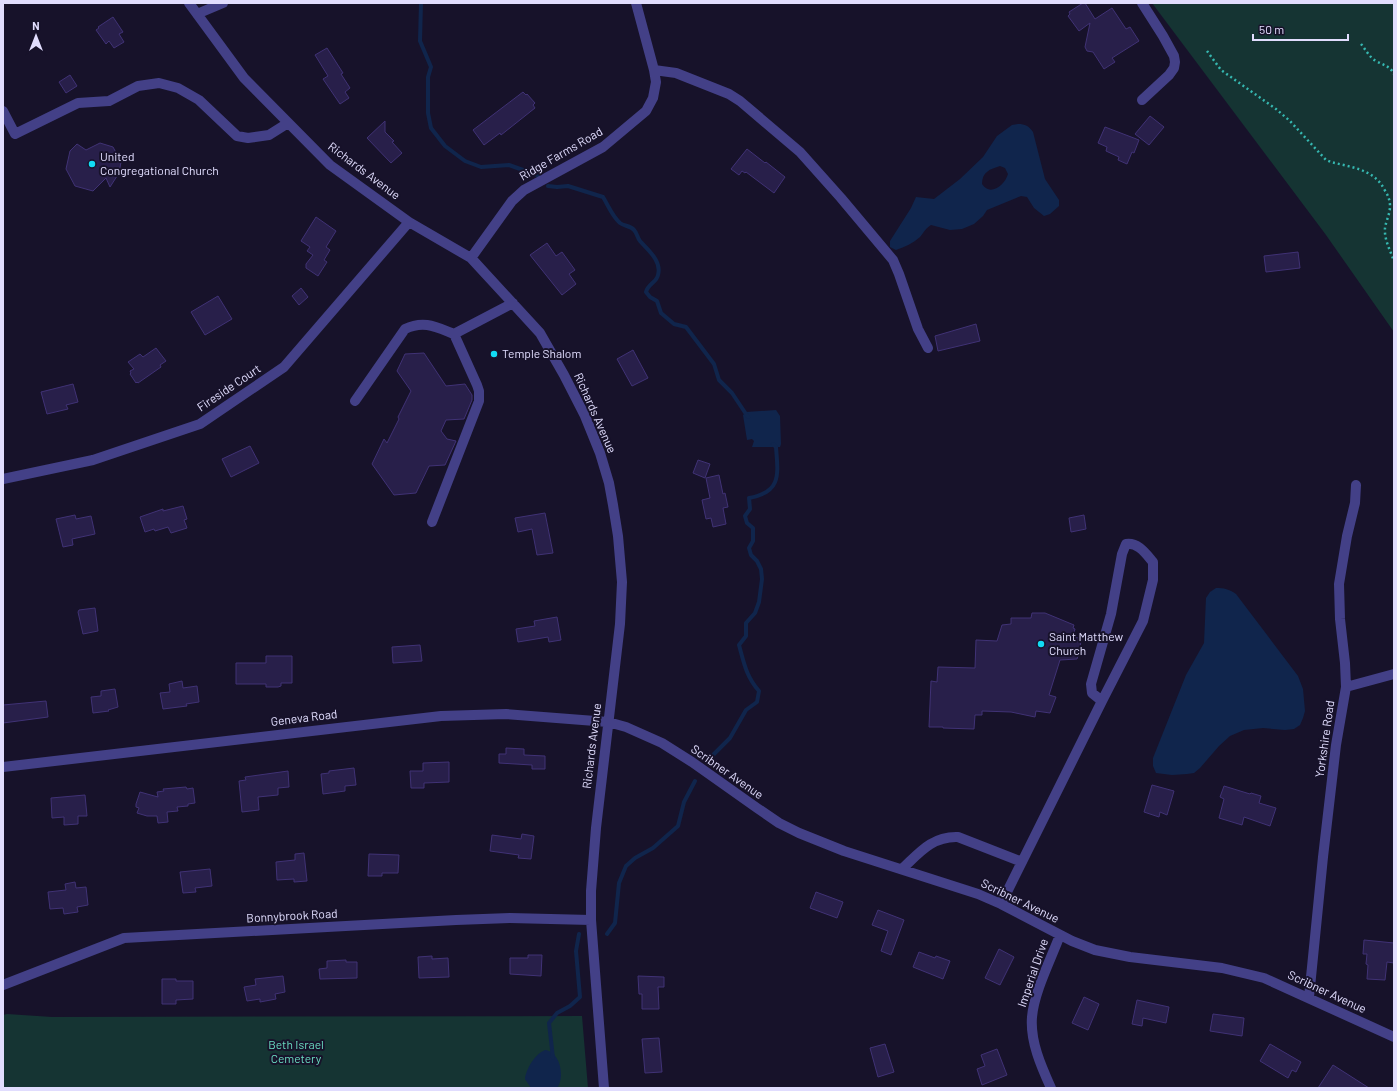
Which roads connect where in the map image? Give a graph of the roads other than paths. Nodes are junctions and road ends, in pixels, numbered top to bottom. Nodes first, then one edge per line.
1 (189, 3) edge
2 (223, 3) edge
3 (636, 3) edge
4 (1142, 3) edge
5 (197, 14) junction
6 (654, 70) junction
7 (1142, 100) dead end
8 (3, 110) edge
9 (288, 123) junction
10 (409, 222) junction
11 (471, 258) junction
12 (513, 304) junction
13 (454, 334) junction
14 (928, 348) dead end
15 (354, 401) dead end
16 (3, 479) edge
17 (1356, 485) dead end
18 (432, 522) dead end
19 (1394, 674) edge
20 (1346, 687) junction
21 (1102, 701) junction
22 (608, 722) junction
23 (3, 767) edge
24 (1022, 862) junction
25 (902, 869) junction
26 (1001, 904) junction
27 (591, 920) junction
28 (1060, 935) junction
29 (3, 985) edge
30 (1309, 997) junction
31 (1394, 1037) edge
32 (604, 1088) edge
33 (1051, 1088) edge

1 - 5 street, Richards Avenue
2 - 5 street
3 - 6 street, Ridge Farms Road
4 - 7 street
5 - 9 street, Richards Avenue
6 - 11 street, Ridge Farms Road
6 - 14 street
8 - 9 street
9 - 10 street, Richards Avenue
10 - 11 street, Richards Avenue
10 - 16 street, Fireside Court
11 - 12 street, Richards Avenue
12 - 13 street
12 - 22 street, Richards Avenue
13 - 15 street
13 - 18 street
17 - 20 street, Yorkshire Road
19 - 20 street
20 - 30 street, Yorkshire Road
21 - 21 street
21 - 24 street
22 - 23 street, Geneva Road
22 - 25 street, Scribner Avenue
22 - 27 street, Richards Avenue
24 - 25 street
24 - 26 street
25 - 26 street, Scribner Avenue
26 - 28 street, Scribner Avenue
27 - 29 street, Bonnybrook Road
27 - 32 street, Richards Avenue
28 - 30 street, Scribner Avenue
28 - 33 street, Imperial Drive
30 - 31 street, Scribner Avenue

